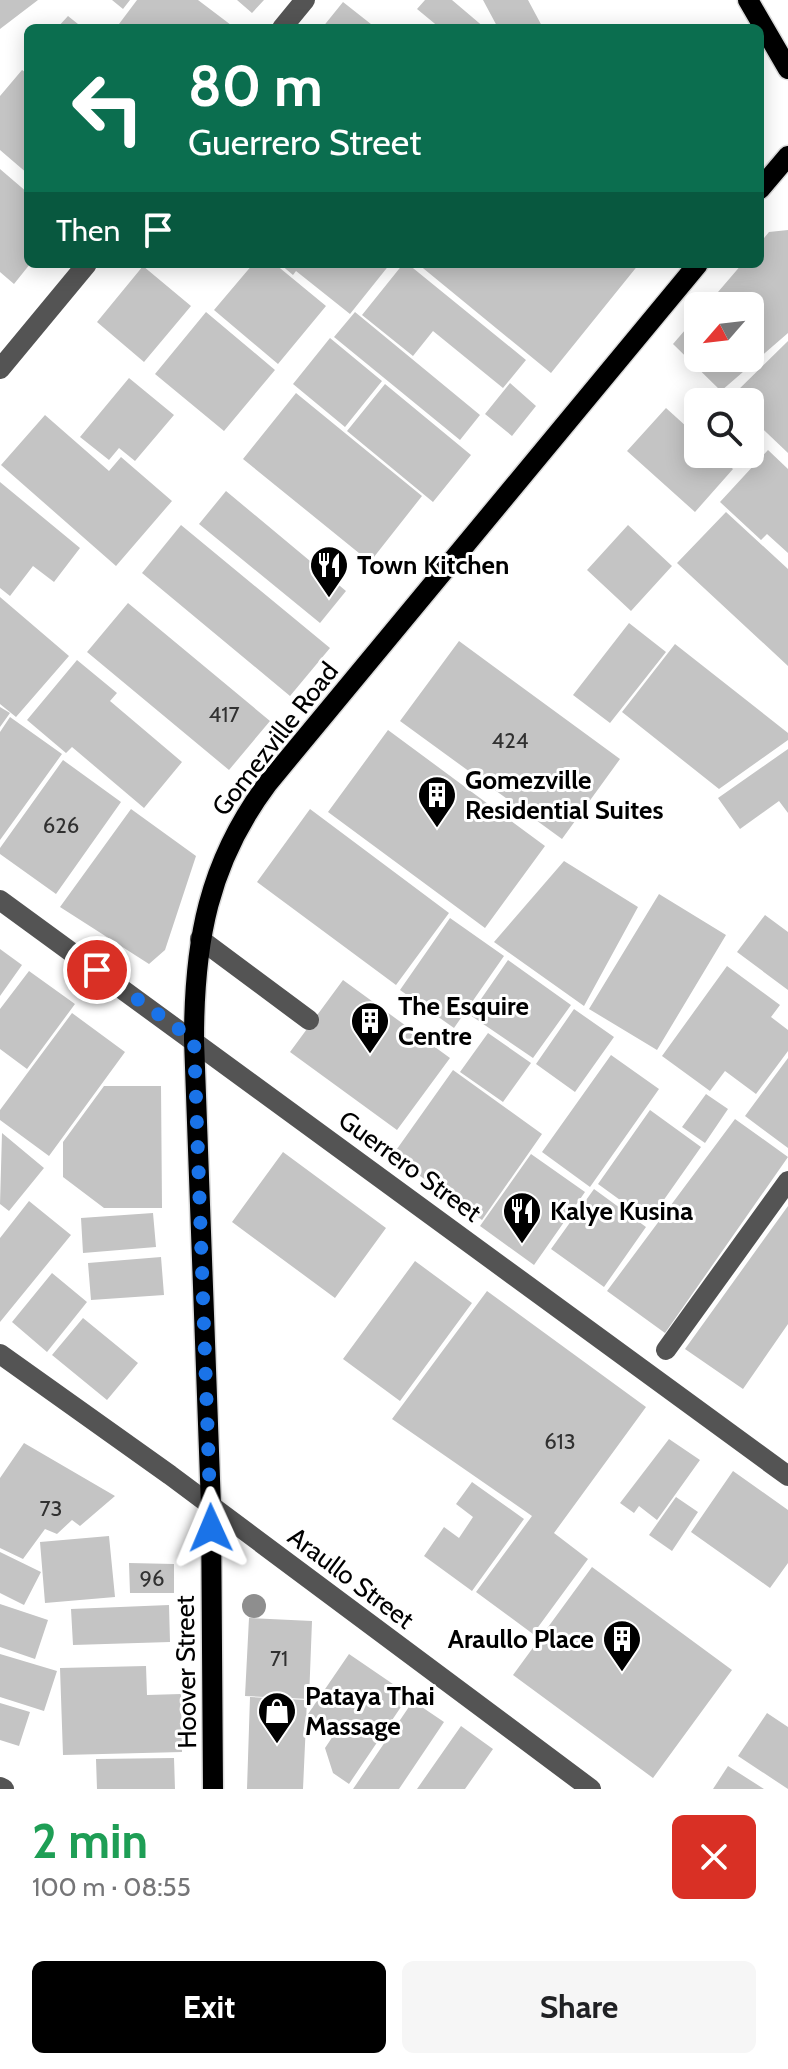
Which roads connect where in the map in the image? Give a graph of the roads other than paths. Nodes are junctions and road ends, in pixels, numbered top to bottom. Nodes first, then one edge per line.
1 (305, 0) edge
2 (748, 0) edge
3 (285, 24) edge
4 (762, 24) edge
5 (764, 28) edge
6 (788, 69) edge
7 (788, 156) edge
8 (764, 184) edge
9 (84, 268) edge
10 (695, 268) edge
11 (0, 369) edge
12 (0, 900) edge
13 (200, 939) junction
14 (309, 1020) dead end
15 (194, 1040) junction
16 (788, 1181) edge
17 (666, 1350) dead end
18 (0, 1354) edge
19 (788, 1476) edge
20 (211, 1506) junction
21 (213, 1789) edge
22 (591, 1789) edge

1 - 3 street
2 - 4 main road
5 - 6 main road
7 - 8 main road
9 - 11 street
10 - 13 main road, Gomezville Road
12 - 15 street, Guerrero Street
13 - 14 street
13 - 15 main road, Gomezville Road
15 - 19 street, Guerrero Street
15 - 20 main road, Gomezville Road
16 - 17 street
18 - 20 street, Araullo Street
20 - 21 main road, Hoover Street
20 - 22 street, Araullo Street

